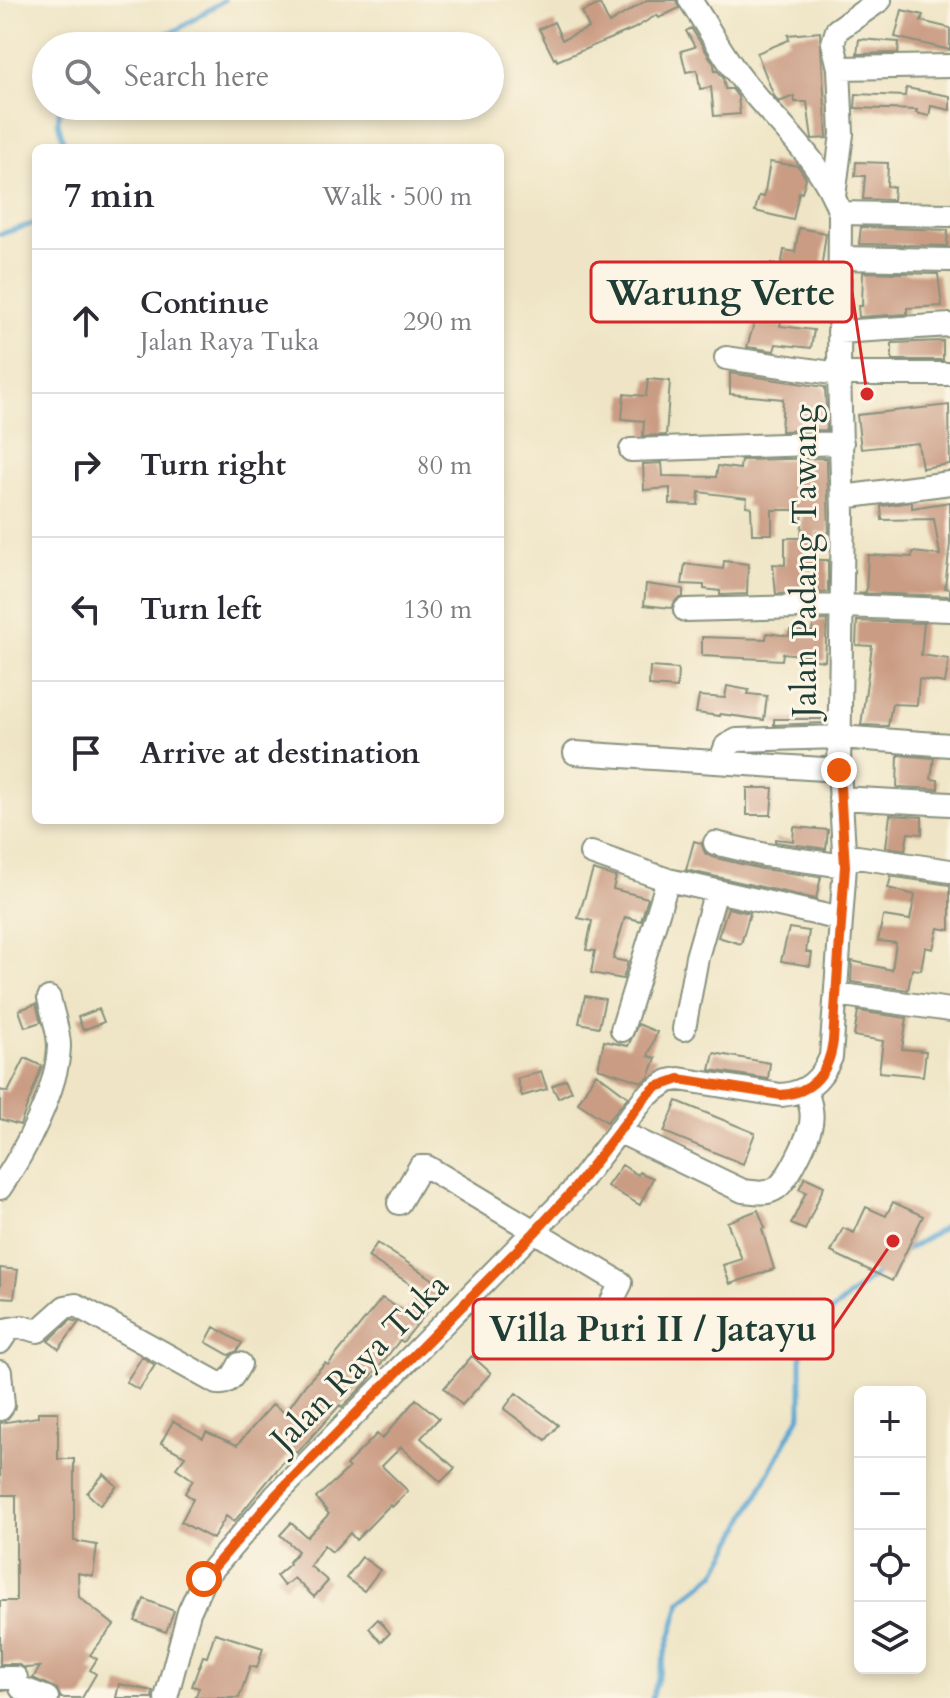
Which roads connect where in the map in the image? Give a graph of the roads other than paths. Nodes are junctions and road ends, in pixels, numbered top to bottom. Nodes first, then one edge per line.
1 (690, 0) edge
2 (880, 0) edge
3 (950, 66) edge
4 (839, 68) junction
5 (835, 200) junction
6 (950, 215) edge
7 (840, 258) junction
8 (950, 260) edge
9 (950, 325) edge
10 (839, 332) junction
11 (726, 358) dead end
12 (839, 374) junction
13 (950, 374) edge
14 (842, 443) junction
15 (631, 450) dead end
16 (950, 483) edge
17 (843, 497) junction
18 (842, 606) junction
19 (685, 610) dead end
20 (950, 610) edge
21 (839, 737) junction
22 (950, 745) edge
23 (575, 753) dead end
24 (720, 762) junction
25 (839, 770) junction
26 (840, 798) junction
27 (950, 804) edge
28 (715, 843) dead end
29 (591, 853) dead end
30 (844, 860) junction
31 (950, 871) edge
32 (668, 880) junction
33 (716, 891) junction
34 (841, 919) junction
35 (836, 994) junction
36 (49, 998) dead end
37 (950, 1010) edge
38 (684, 1029) dead end
39 (622, 1030) dead end
40 (806, 1090) junction
41 (618, 1131) junction
42 (0, 1188) edge
43 (399, 1203) dead end
44 (534, 1233) junction
45 (601, 1323) dead end
46 (0, 1342) edge
47 (240, 1364) dead end
48 (0, 1372) edge
49 (0, 1409) edge
50 (12, 1681) edge
51 (47, 1698) edge
52 (166, 1698) edge

1 - 5 street
2 - 4 street, Jalan Padang Tawang
3 - 4 street
4 - 5 street, Jalan Padang Tawang
5 - 6 street
5 - 7 street, Jalan Padang Tawang
7 - 8 street
7 - 10 street, Jalan Padang Tawang
9 - 10 street
10 - 12 street, Jalan Padang Tawang
11 - 12 street
12 - 13 street
12 - 14 street, Jalan Padang Tawang
14 - 15 street
14 - 17 street, Jalan Padang Tawang
16 - 17 street
17 - 18 street, Jalan Padang Tawang
18 - 19 street
18 - 20 street
18 - 21 street, Jalan Padang Tawang
21 - 22 street
21 - 24 street
21 - 25 street, Jalan Padang Tawang
23 - 24 street
24 - 25 street
25 - 26 street, Jalan Padang Tawang
26 - 27 street
26 - 30 street, Jalan Padang Tawang
28 - 30 street
29 - 32 street
30 - 31 street
30 - 34 street, Jalan Padang Tawang
32 - 33 street
32 - 39 street
33 - 34 street
33 - 38 street
34 - 35 street, Jalan Padang Tawang
35 - 37 street
35 - 40 street, Jalan Padang Tawang
36 - 42 street
40 - 41 street, Jalan Raya Tuka
40 - 41 street
41 - 44 street, Jalan Raya Tuka
43 - 44 street
44 - 45 street
44 - 52 street, Jalan Raya Tuka
46 - 47 street
48 - 49 street
50 - 51 street

